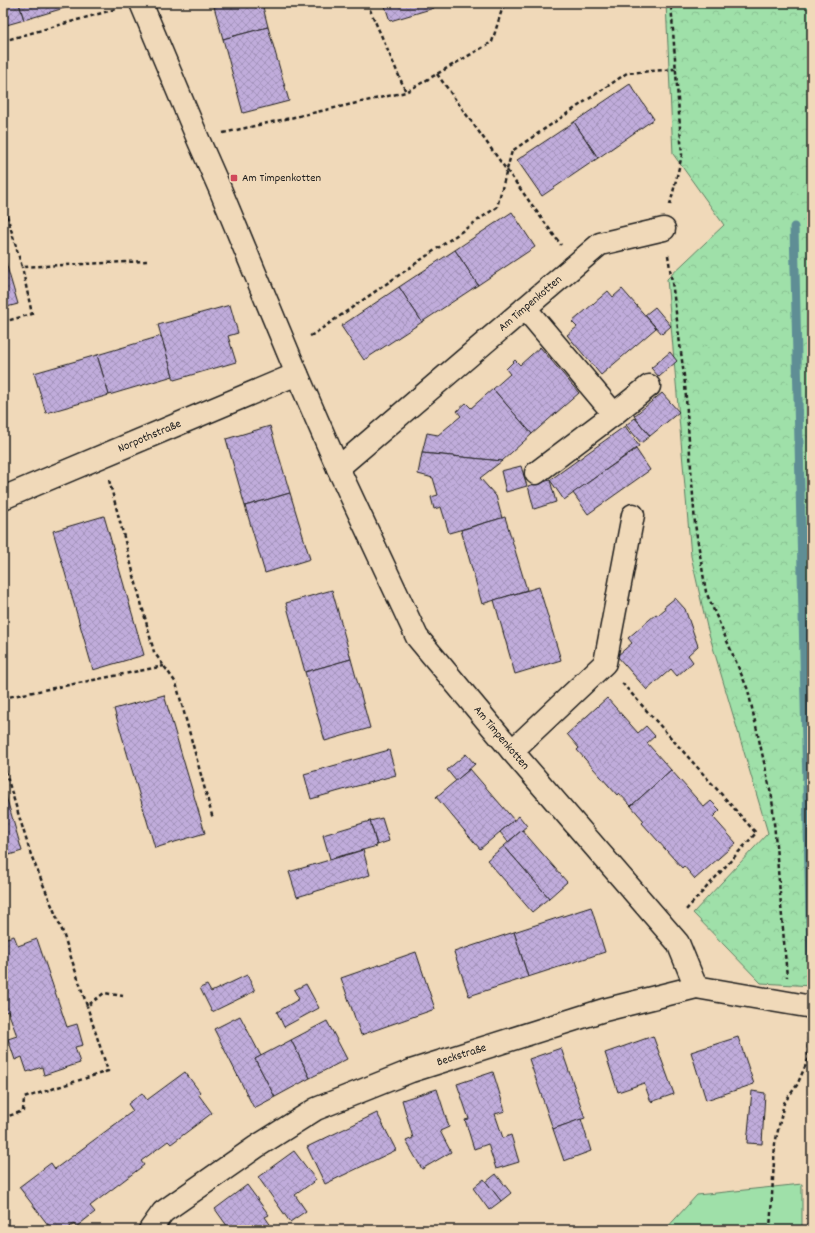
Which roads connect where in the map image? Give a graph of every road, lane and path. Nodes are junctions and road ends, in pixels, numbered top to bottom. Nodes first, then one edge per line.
1 (367, 3) edge
2 (504, 3) edge
3 (671, 3) edge
4 (131, 5) edge
5 (3, 41) edge
6 (676, 69) junction
7 (437, 74) junction
8 (406, 92) junction
9 (198, 139) junction
10 (507, 170) junction
11 (3, 202) edge
12 (664, 228) junction
13 (147, 261) dead end
14 (576, 265) junction
15 (22, 267) junction
16 (525, 308) junction
17 (3, 322) edge
18 (285, 345) junction
19 (297, 374) junction
20 (649, 386) dead end
21 (614, 414) junction
22 (102, 456) junction
23 (338, 468) junction
24 (536, 473) dead end
25 (3, 498) edge
26 (633, 515) dead end
27 (605, 663) junction
28 (164, 666) junction
29 (3, 698) edge
30 (512, 751) junction
31 (3, 764) edge
32 (213, 819) dead end
33 (667, 931) junction
34 (696, 987) junction
35 (123, 996) dead end
36 (803, 1005) edge
37 (88, 1006) junction
38 (3, 1118) edge
39 (150, 1230) edge
40 (770, 1230) edge

1 - 8 path
2 - 7 path
3 - 6 path
4 - 5 path
4 - 9 street, Am Timpenkotten
6 - 10 path
6 - 12 path
7 - 8 path
7 - 10 path
8 - 9 path
9 - 18 street, Am Timpenkotten
10 - 14 path
10 - 18 path
11 - 15 path
12 - 14 street, Am Timpenkotten
12 - 36 path
13 - 15 path
14 - 16 street, Am Timpenkotten
15 - 17 path
16 - 21 street
16 - 23 street, Am Timpenkotten
18 - 19 street, Am Timpenkotten
19 - 22 street, Norpothstraße
19 - 23 street, Am Timpenkotten
20 - 21 street
21 - 24 street
22 - 25 street, Norpothstraße
22 - 28 path
23 - 30 street, Am Timpenkotten
26 - 27 street
27 - 30 street
27 - 33 path
28 - 29 path
28 - 32 path
30 - 33 street, Am Timpenkotten
31 - 37 path
33 - 34 street, Am Timpenkotten
34 - 36 street, Beckstraße
34 - 39 street, Beckstraße
35 - 37 path
36 - 40 path
37 - 38 path

